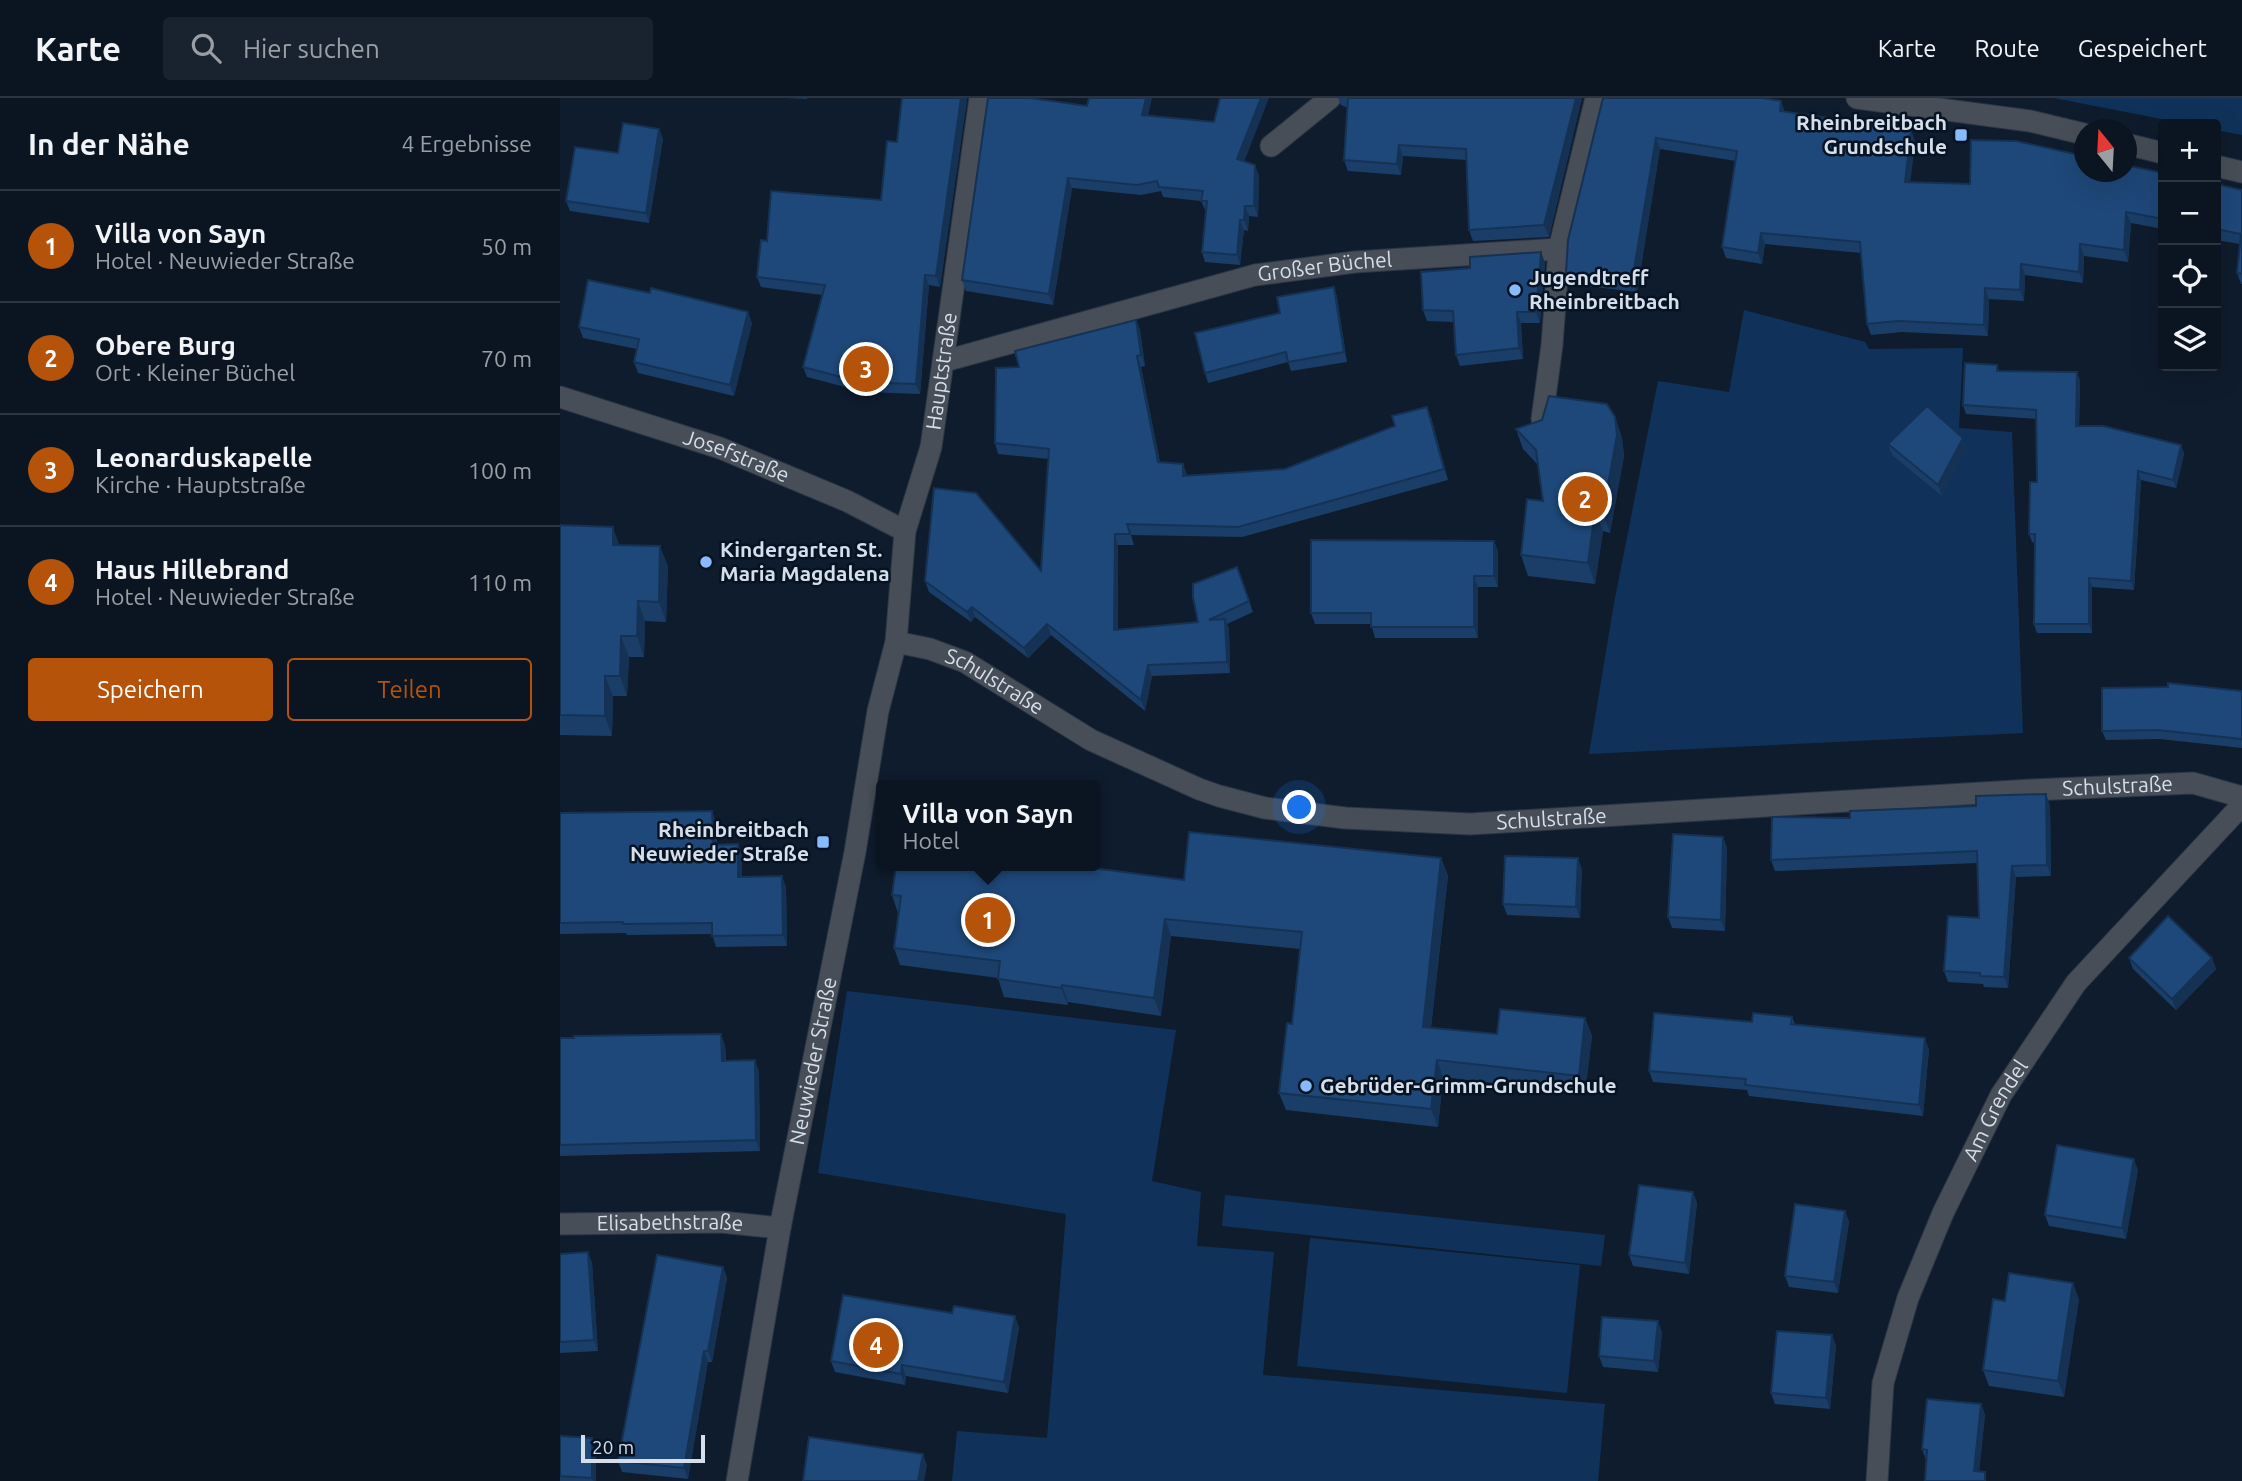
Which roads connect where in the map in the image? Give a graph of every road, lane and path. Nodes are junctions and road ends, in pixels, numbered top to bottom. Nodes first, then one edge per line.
1 (981, 98) edge
2 (1330, 98) edge
3 (1596, 98) edge
4 (1857, 98) edge
5 (2074, 132) edge
6 (1271, 146) dead end
7 (2137, 147) edge
8 (2158, 152) edge
9 (2221, 167) edge
10 (2242, 172) edge
11 (1559, 249) junction
12 (946, 351) junction
13 (560, 397) edge
14 (1542, 419) edge
15 (905, 531) junction
16 (896, 642) junction
17 (2242, 797) edge
18 (2242, 805) edge
19 (560, 1224) edge
20 (780, 1228) junction
21 (737, 1481) edge
22 (1877, 1481) edge

1 - 12 street, Hauptstraße
2 - 6 street
3 - 11 street
4 - 5 street
7 - 8 street
9 - 10 street
11 - 12 street, Großer Büchel
11 - 14 street
12 - 15 street, Hauptstraße
13 - 15 street, Josefstraße
15 - 16 street, Hauptstraße
16 - 17 street, Schulstraße
16 - 20 street, Neuwieder Straße
18 - 22 street, Am Grendel
19 - 20 street, Elisabethstraße
20 - 21 street, Neuwieder Straße

